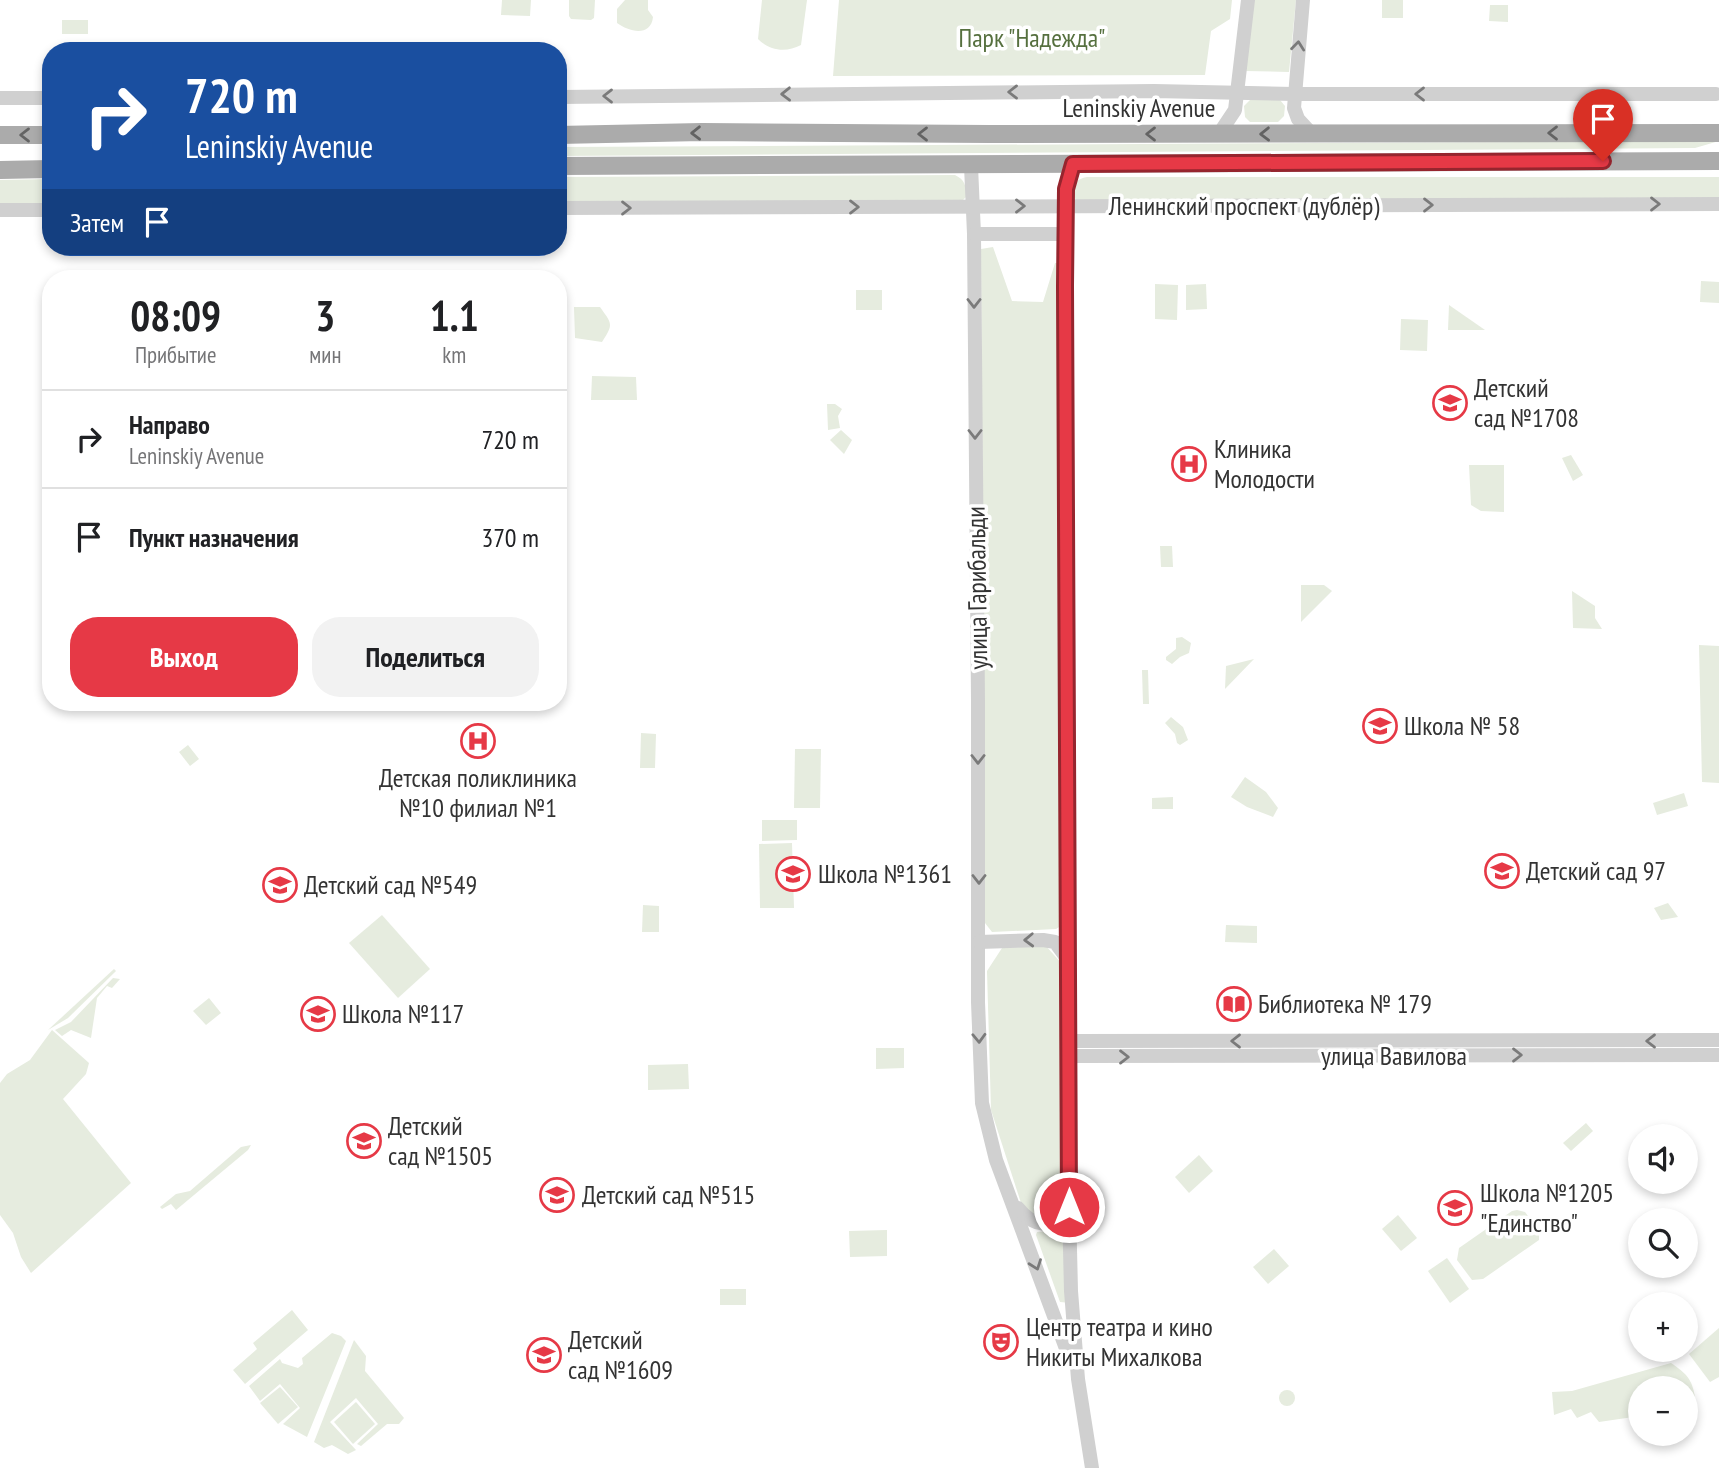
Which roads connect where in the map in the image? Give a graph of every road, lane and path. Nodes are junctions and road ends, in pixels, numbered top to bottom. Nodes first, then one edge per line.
1 (1248, 0) edge
2 (1303, 0) edge
3 (1238, 94) junction
4 (1294, 94) junction
5 (1716, 94) dead end
6 (567, 97) edge
7 (0, 98) edge
8 (42, 98) edge
9 (1311, 133) junction
10 (1719, 133) edge
11 (1219, 134) junction
12 (0, 135) edge
13 (42, 135) edge
14 (567, 135) edge
15 (1719, 161) edge
16 (1073, 164) junction
17 (567, 166) edge
18 (971, 166) junction
19 (42, 169) edge
20 (0, 170) edge
21 (1719, 204) edge
22 (974, 206) junction
23 (1066, 206) junction
24 (567, 208) edge
25 (0, 210) edge
26 (42, 210) edge
27 (974, 234) junction
28 (1066, 234) junction
29 (979, 942) junction
30 (1069, 961) junction
31 (1719, 1040) edge
32 (1070, 1049) junction
33 (1719, 1055) edge
34 (1012, 1201) junction
35 (1069, 1212) junction
36 (1078, 1379) junction
37 (1092, 1468) edge

1 - 3 street
4 -> 2 street
3 - 4 street
3 -> 6 street
3 - 11 street
5 -> 4 street
4 - 9 street
7 - 8 street
10 -> 9 main road, Leninskiy Avenue
9 -> 11 main road, Leninskiy Avenue
11 -> 14 main road, Leninskiy Avenue
13 -> 12 main road
15 - 16 main road, Leninskiy Avenue
16 - 18 main road, Leninskiy Avenue
16 - 23 street, улица Гарибальди
17 - 18 main road, Leninskiy Avenue
18 - 22 street, улица Гарибальди
19 - 20 main road
23 -> 21 street, Ленинский проспект (дублёр)
22 -> 23 street, Ленинский проспект (дублёр)
24 -> 22 street, Ленинский проспект (дублёр)
22 - 27 street, улица Гарибальди
23 - 28 street, улица Гарибальди
25 - 26 street
27 - 28 street
27 -> 29 street, улица Гарибальди
28 - 30 street, улица Гарибальди
30 -> 29 street
29 -> 34 street, улица Гарибальди
30 - 32 street, улица Гарибальди
31 -> 32 street, улица Вавилова
32 -> 33 street, улица Вавилова
32 - 35 street, улица Гарибальди
34 - 35 street, улица Гарибальди
34 -> 36 street, улица Гарибальди
35 - 36 street, улица Гарибальди
36 - 37 street, улица Гарибальди

